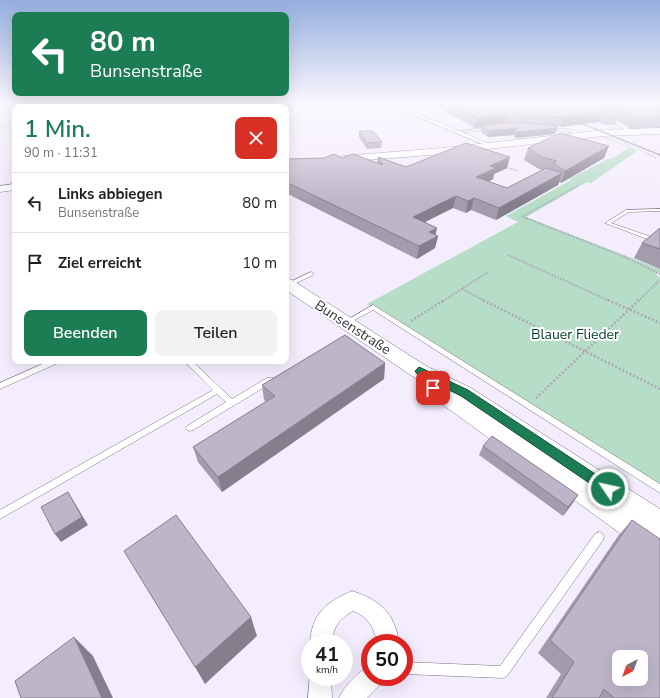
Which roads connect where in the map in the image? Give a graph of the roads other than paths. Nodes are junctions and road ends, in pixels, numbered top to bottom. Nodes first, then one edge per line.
1 (469, 137) edge
2 (568, 137) edge
3 (492, 146) junction
4 (335, 159) edge
5 (12, 186) edge
6 (0, 189) edge
7 (660, 210) edge
8 (660, 242) edge
9 (311, 274) dead end
10 (289, 283) edge
11 (289, 285) edge
12 (347, 322) junction
13 (48, 364) edge
14 (191, 364) edge
15 (419, 371) junction
16 (278, 375) edge
17 (0, 386) edge
18 (218, 390) junction
19 (232, 403) junction
20 (190, 428) dead end
21 (660, 489) edge
22 (0, 515) edge
23 (660, 524) edge
24 (599, 537) dead end
25 (660, 546) edge
26 (322, 634) edge
27 (386, 634) edge
28 (413, 668) edge
29 (320, 686) edge
30 (363, 686) edge
31 (320, 698) edge
32 (351, 698) edge

1 - 3 street
2 - 3 street
3 - 4 street
5 - 6 street
7 - 8 lane
9 - 10 lane
11 - 12 main road, Bunsenstraße
12 - 15 main road, Bunsenstraße
12 - 21 lane
13 - 17 lane
14 - 18 lane
15 - 23 main road, Bunsenstraße
15 - 25 main road, Bunsenstraße
16 - 19 lane
18 - 19 lane
18 - 22 lane
19 - 20 lane
24 - 28 lane
26 - 27 street
29 - 31 street
30 - 32 street

